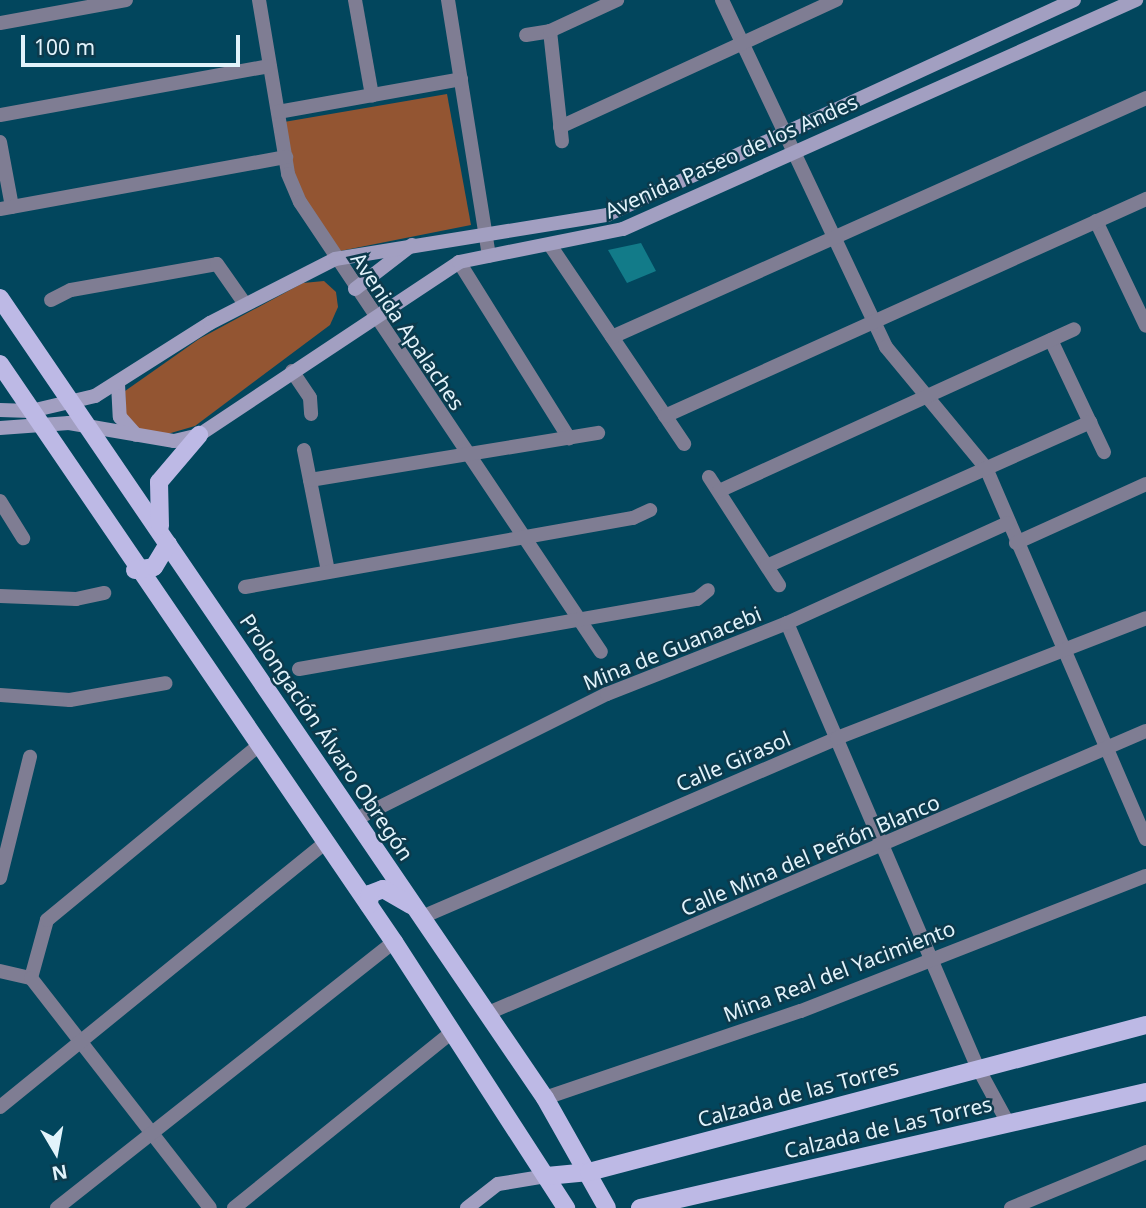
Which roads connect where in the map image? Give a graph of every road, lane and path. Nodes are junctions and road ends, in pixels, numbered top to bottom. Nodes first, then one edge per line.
1 (125, 0) edge
2 (259, 0) edge
3 (355, 0) edge
4 (448, 0) edge
5 (617, 0) edge
6 (722, 0) edge
7 (836, 0) edge
8 (1074, 0) edge
9 (1136, 0) edge
10 (0, 23) edge
11 (550, 31) junction
12 (526, 35) dead end
13 (741, 42) junction
14 (270, 66) junction
15 (461, 79) junction
16 (372, 95) junction
17 (1146, 99) edge
18 (278, 112) junction
19 (0, 115) edge
20 (783, 130) junction
21 (0, 142) edge
22 (793, 152) junction
23 (286, 157) junction
24 (1146, 199) edge
25 (6, 208) edge
26 (1096, 221) junction
27 (485, 230) junction
28 (833, 238) junction
29 (416, 242) junction
30 (550, 245) junction
31 (489, 256) junction
32 (335, 259) junction
33 (459, 262) junction
34 (355, 289) junction
35 (0, 298) edge
36 (51, 300) dead end
37 (245, 304) junction
38 (373, 316) junction
39 (873, 321) junction
40 (1146, 326) edge
41 (1074, 329) dead end
42 (612, 337) junction
43 (1051, 340) junction
44 (0, 364) edge
45 (292, 371) junction
46 (118, 384) junction
47 (922, 398) junction
48 (71, 404) junction
49 (0, 410) edge
50 (312, 414) dead end
51 (665, 415) junction
52 (36, 418) junction
53 (1090, 422) junction
54 (84, 424) junction
55 (0, 428) edge
56 (598, 433) dead end
57 (136, 435) junction
58 (199, 435) junction
59 (569, 438) junction
60 (684, 444) dead end
61 (304, 450) dead end
62 (1104, 452) dead end
63 (465, 454) junction
64 (986, 468) junction
65 (709, 477) dead end
66 (310, 480) junction
67 (1146, 484) edge
68 (719, 491) junction
69 (0, 501) edge
70 (650, 510) dead end
71 (1007, 523) junction
72 (23, 538) dead end
73 (164, 538) junction
74 (521, 538) junction
75 (1016, 543) junction
76 (767, 566) junction
77 (135, 570) junction
78 (328, 572) junction
79 (779, 585) dead end
80 (245, 587) dead end
81 (708, 590) dead end
82 (104, 593) dead end
83 (0, 596) edge
84 (1146, 618) edge
85 (580, 621) junction
86 (787, 623) junction
87 (1063, 650) junction
88 (601, 652) dead end
89 (299, 669) dead end
90 (166, 683) dead end
91 (0, 695) edge
92 (1146, 731) edge
93 (838, 738) junction
94 (259, 745) junction
95 (1105, 746) junction
96 (30, 757) dead end
97 (356, 819) junction
98 (1146, 839) edge
99 (326, 842) junction
100 (883, 847) junction
101 (1146, 876) edge
102 (0, 878) edge
103 (369, 905) junction
104 (418, 912) junction
105 (394, 942) junction
106 (931, 958) junction
107 (0, 971) edge
108 (31, 978) junction
109 (486, 1014) junction
110 (1146, 1025) edge
111 (453, 1031) junction
112 (78, 1038) junction
113 (978, 1068) junction
114 (1146, 1092) edge
115 (545, 1098) junction
116 (0, 1107) edge
117 (1008, 1123) junction
118 (150, 1132) junction
119 (1146, 1152) edge
120 (589, 1172) junction
121 (547, 1176) junction
122 (683, 1204) edge
123 (57, 1208) edge
124 (210, 1208) edge
125 (234, 1208) edge
126 (467, 1208) edge
127 (566, 1208) edge
128 (607, 1208) edge
129 (640, 1208) edge
130 (1011, 1208) edge

1 - 10 street
2 - 14 street, Avenida Apalaches
3 - 16 street
4 - 15 street
5 - 11 street
6 - 13 street
7 - 13 street
8 - 20 street, Avenida Paseo de los Andes
9 - 22 street, Avenida Paseo de los Andes
11 - 12 street
11 - 13 street
13 - 20 street
14 - 18 street, Avenida Apalaches
14 - 19 street
15 - 16 street
15 - 27 street
16 - 18 street
17 - 28 street
18 - 23 street, Avenida Apalaches
20 - 22 street
20 - 27 street, Avenida Paseo de los Andes
21 - 25 street
22 - 28 street
22 - 30 street, Avenida Paseo de los Andes
23 - 25 street
23 - 32 street, Avenida Apalaches
24 - 26 street
26 - 39 street
26 - 40 street
27 - 29 street, Avenida Paseo de los Andes
27 - 31 street
28 - 39 street
28 - 42 street
29 - 32 street, Avenida Paseo de los Andes
29 - 34 street
30 - 31 street, Avenida Paseo de los Andes
30 - 42 street
31 - 33 street, Avenida Paseo de los Andes
32 - 34 street, Avenida Apalaches
32 - 37 street, Avenida Paseo de los Andes
33 - 38 street, Avenida Paseo de los Andes
33 - 59 street
34 - 38 street, Avenida Apalaches
35 - 48 main road, Prolongación Álvaro Obregón
36 - 37 street
37 - 46 street, Avenida Paseo de los Andes
38 - 45 street, Avenida Paseo de los Andes
38 - 63 street, Avenida Apalaches
39 - 47 street
39 - 51 street
41 - 43 street
42 - 51 street
43 - 47 street
43 - 53 street
44 - 52 main road
45 - 50 street
45 - 58 street, Avenida Paseo de los Andes
46 - 48 street, Avenida Paseo de los Andes
46 - 57 street
47 - 64 street
47 - 68 street
48 - 52 street, Avenida Paseo de los Andes
48 - 54 main road, Prolongación Álvaro Obregón
49 - 52 street, Avenida Paseo de los Andes
51 - 60 street
52 - 54 street, Avenida Paseo de los Andes
52 - 55 street, Avenida Paseo de los Andes
52 - 77 main road
53 - 62 street
53 - 64 street
54 - 57 street, Avenida Paseo de los Andes
54 - 73 main road, Prolongación Álvaro Obregón
56 - 59 street
57 - 58 street, Avenida Paseo de los Andes
58 - 73 main road
59 - 63 street
61 - 66 street
63 - 66 street
63 - 74 street, Avenida Apalaches
64 - 71 street
64 - 76 street
65 - 68 street
66 - 78 street
67 - 75 street
68 - 76 street
69 - 72 street
70 - 74 street
71 - 75 street
71 - 86 street, Mina de Guanacebi
73 - 77 main road
73 - 97 main road, Prolongación Álvaro Obregón
74 - 78 street
74 - 85 street, Avenida Apalaches
75 - 87 street
76 - 79 street
77 - 94 main road
78 - 80 street
81 - 85 street
82 - 83 street
84 - 87 street, Calle Girasol
85 - 88 street, Avenida Apalaches
85 - 89 street
86 - 93 street
86 - 97 street, Mina de Guanacebi
87 - 93 street, Calle Girasol
87 - 95 street
90 - 91 street
92 - 95 street, Calle Mina del Peñón Blanco
93 - 100 street
93 - 104 street, Calle Girasol
94 - 99 main road
94 - 108 street
95 - 98 street
95 - 100 street, Calle Mina del Peñón Blanco
96 - 102 street
97 - 104 main road, Prolongación Álvaro Obregón
99 - 103 main road
99 - 112 street
100 - 106 street
100 - 109 street, Calle Mina del Peñón Blanco
101 - 106 street, Mina Real del Yacimiento
103 - 104 main road
103 - 105 main road
104 - 109 main road, Prolongación Álvaro Obregón
105 - 111 main road
105 - 118 street
106 - 113 street
106 - 115 street, Mina Real del Yacimiento
107 - 108 street
108 - 112 street
109 - 115 main road, Prolongación Álvaro Obregón
110 - 113 main road, Calzada de las Torres
111 - 121 main road
111 - 125 street
112 - 116 street
112 - 118 street
113 - 117 street
113 - 120 main road, Calzada de las Torres
114 - 117 main road, Calzada de Las Torres
115 - 120 main road, Prolongación Álvaro Obregón
117 - 122 main road, Calzada de Las Torres
118 - 123 street
118 - 124 street
119 - 130 street
120 - 121 main road, Calzada de las Torres
120 - 128 main road, Prolongación Álvaro Obregón
121 - 126 street, Calzada de las Torres
121 - 127 main road
122 - 129 main road, Calzada de Las Torres

